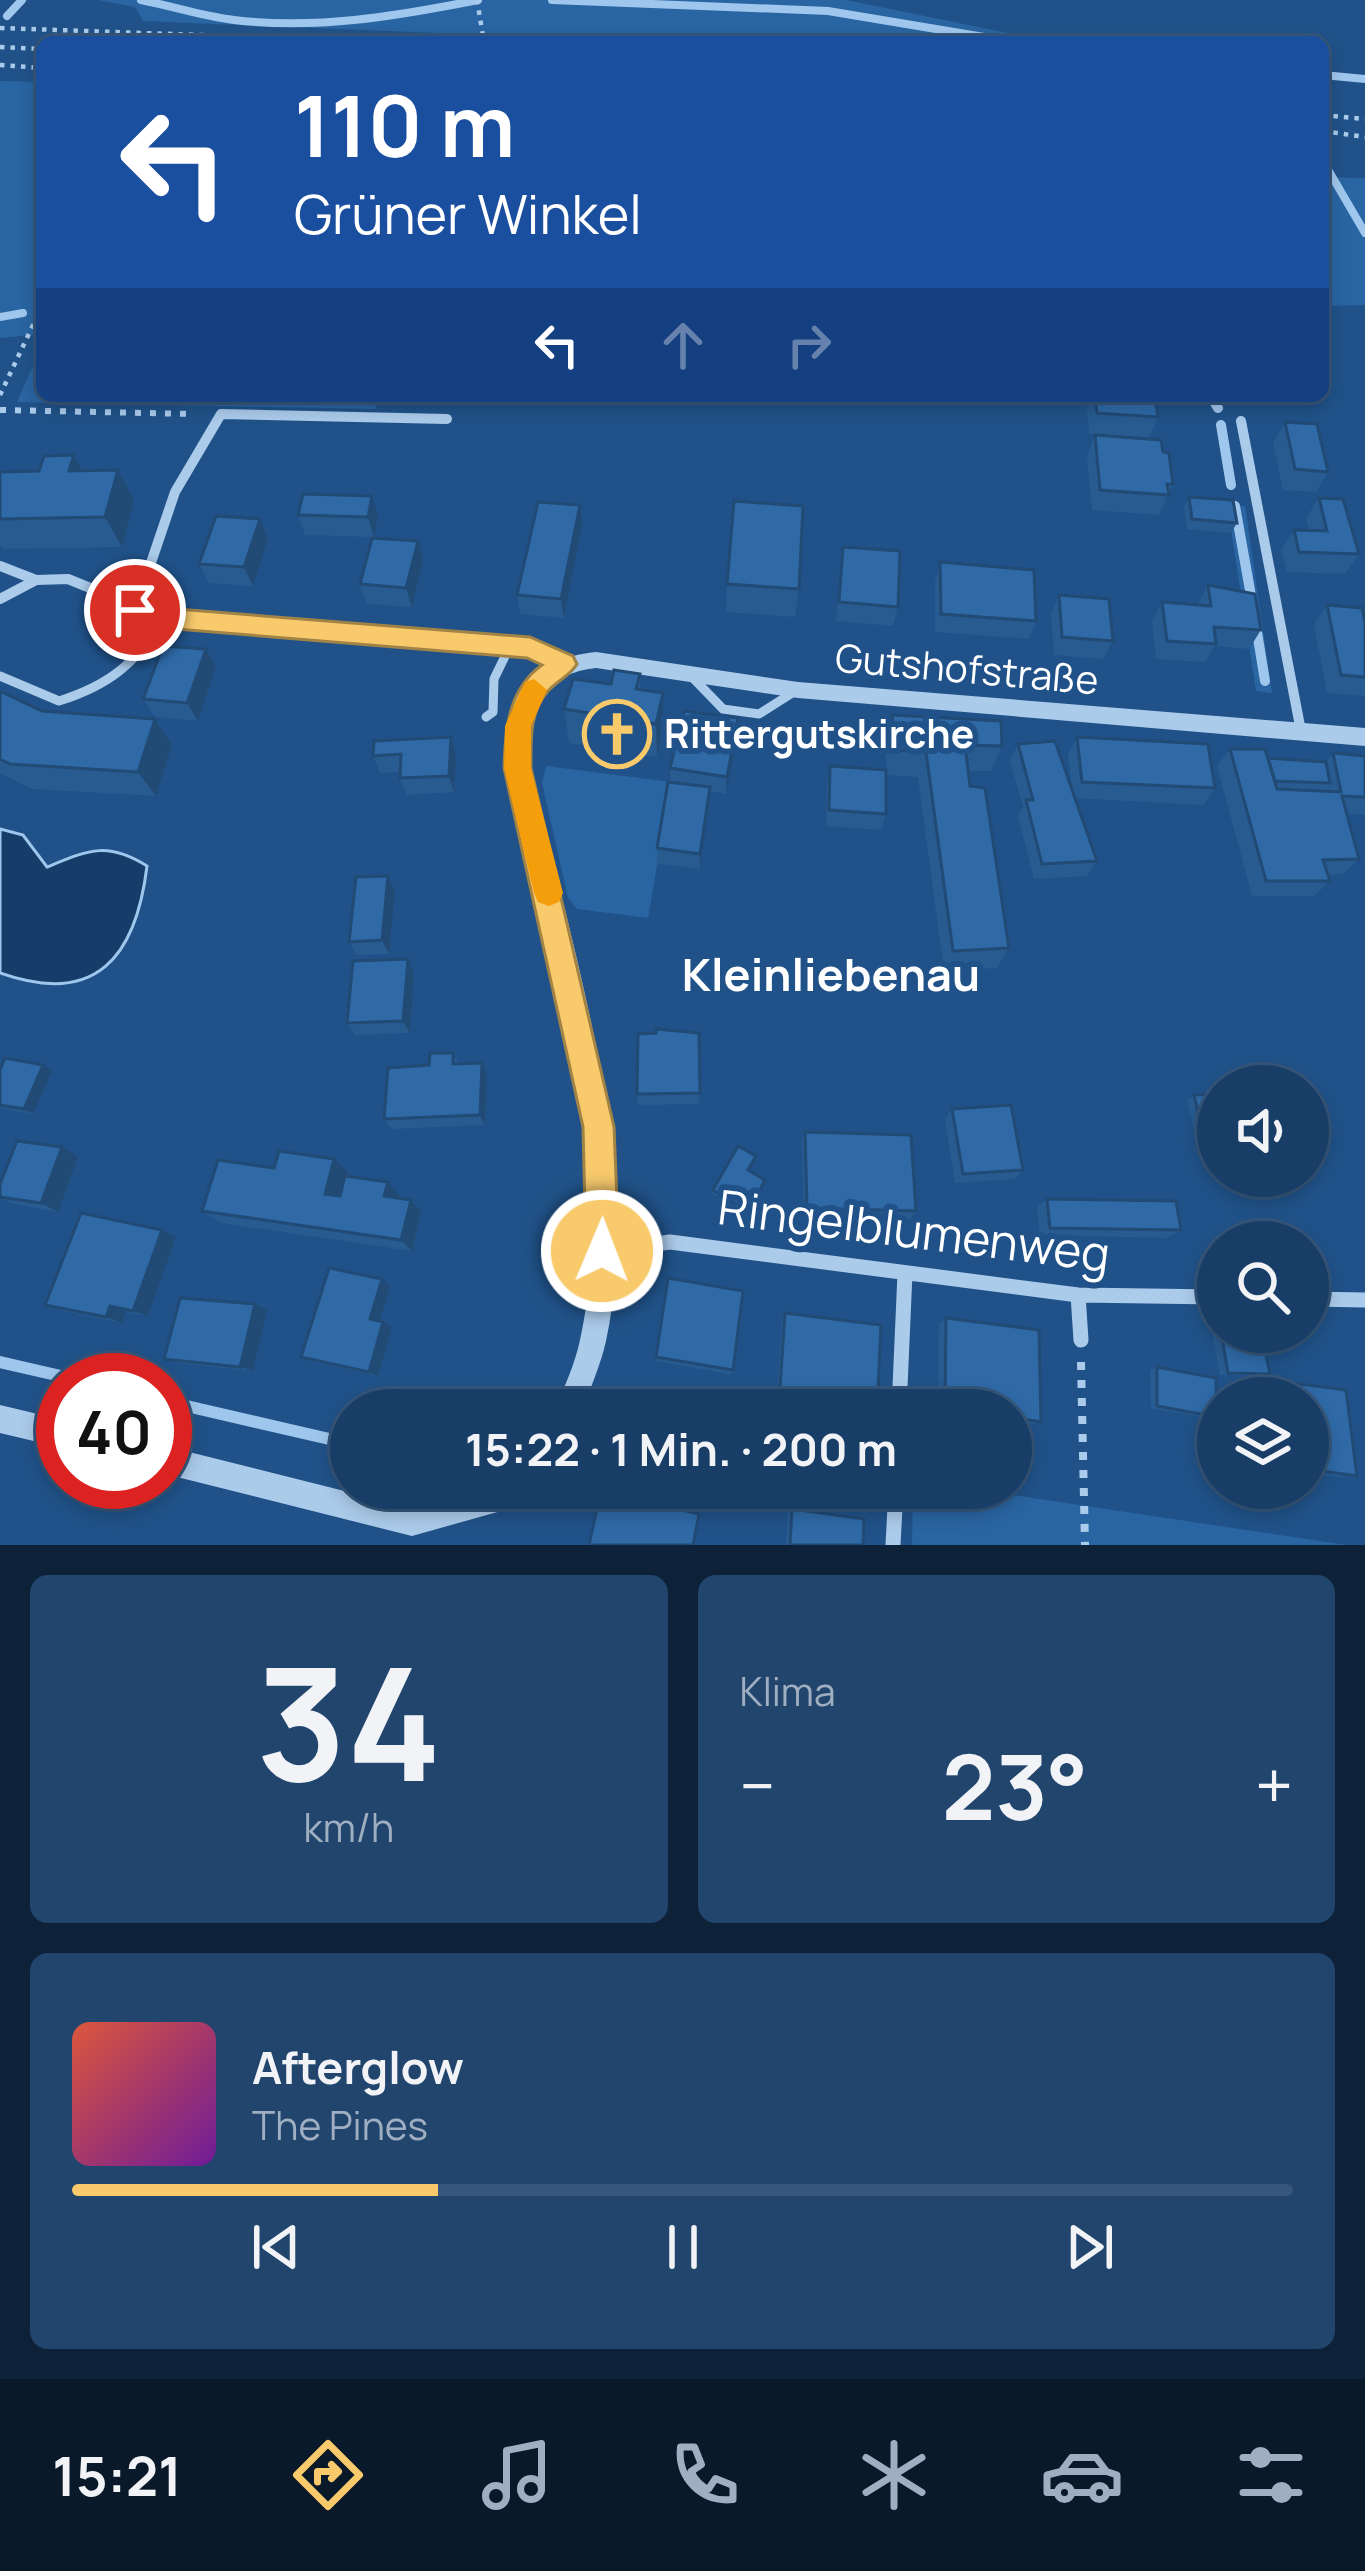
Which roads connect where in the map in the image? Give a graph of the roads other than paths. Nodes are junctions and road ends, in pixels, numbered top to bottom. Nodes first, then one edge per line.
1 (447, 419) dead end
2 (1241, 422) dead end
3 (0, 566) edge
4 (36, 580) junction
5 (0, 599) edge
6 (135, 610) junction
7 (164, 618) junction
8 (510, 646) junction
9 (564, 664) junction
10 (688, 672) junction
11 (0, 676) edge
12 (798, 690) junction
13 (486, 717) dead end
14 (1301, 731) junction
15 (1365, 737) edge
16 (602, 1251) junction
17 (905, 1273) junction
18 (1078, 1295) junction
19 (1197, 1298) edge
20 (1329, 1299) edge
21 (1365, 1300) edge
22 (1081, 1340) road end
23 (577, 1389) edge
24 (900, 1389) edge
25 (0, 1419) edge
26 (36, 1428) edge
27 (192, 1467) edge
28 (330, 1501) edge
29 (360, 1509) edge
30 (460, 1509) edge
31 (895, 1509) edge
32 (893, 1545) edge

1 - 6 street
2 - 14 street
3 - 4 street
4 - 5 street
4 - 6 street
6 - 7 street
7 - 8 street
7 - 11 lane
8 - 9 street
8 - 13 lane
9 - 10 street, Gutshofstraße
9 - 16 street
10 - 12 street, Gutshofstraße
10 - 12 lane
12 - 14 street, Gutshofstraße
14 - 15 street, Gutshofstraße
16 - 17 street, Ringelblumenweg
16 - 23 street
17 - 18 street, Ringelblumenweg
17 - 24 street
18 - 19 street, Ringelblumenweg
18 - 22 street
20 - 21 street
25 - 26 street
27 - 28 street
29 - 30 street
31 - 32 street

